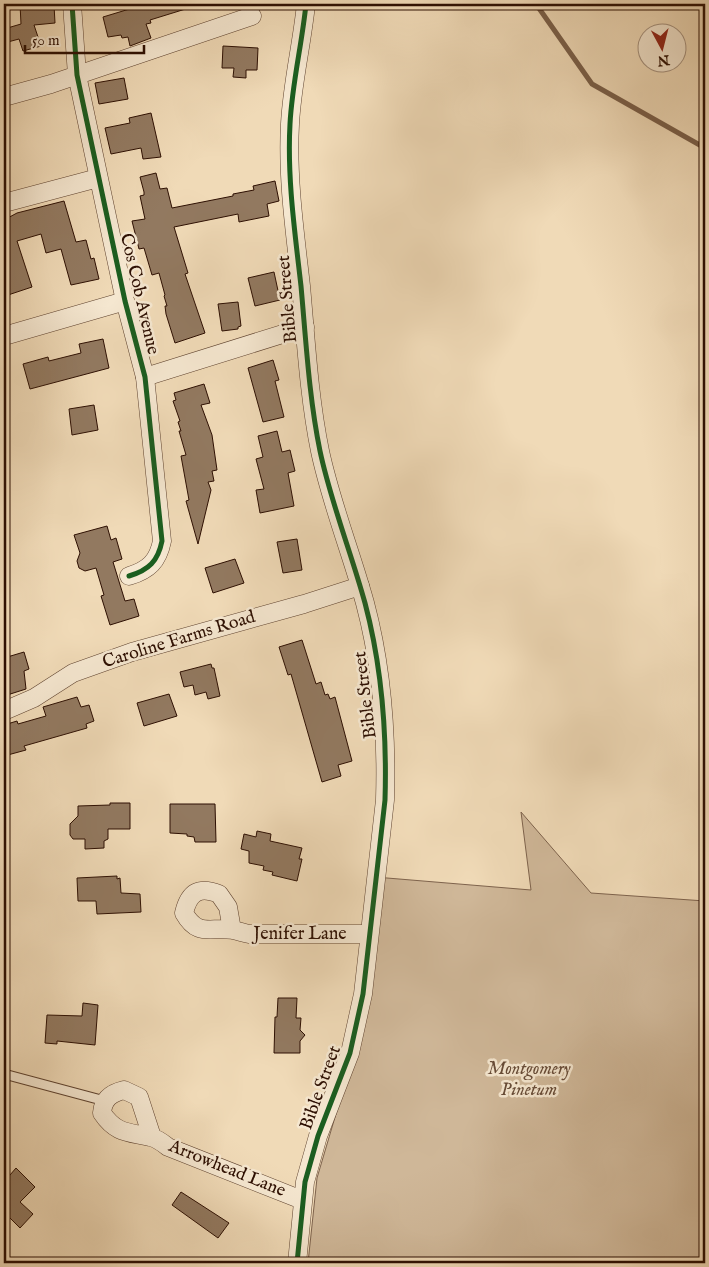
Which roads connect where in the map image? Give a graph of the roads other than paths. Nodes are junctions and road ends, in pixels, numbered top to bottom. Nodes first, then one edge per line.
1 (72, 4) edge
2 (306, 4) edge
3 (252, 16) dead end
4 (77, 75) junction
5 (4, 97) edge
6 (98, 178) junction
7 (4, 203) edge
8 (125, 301) junction
9 (305, 327) junction
10 (4, 336) edge
11 (145, 377) junction
12 (129, 576) dead end
13 (360, 586) junction
14 (4, 711) edge
15 (232, 930) dead end
16 (369, 934) junction
17 (4, 1074) edge
18 (106, 1101) junction
19 (152, 1137) junction
20 (302, 1200) junction
21 (297, 1263) edge

1 - 4 street, Cos Cob Avenue
2 - 9 street, Bible Street
3 - 4 street
4 - 5 street
4 - 6 street, Cos Cob Avenue
6 - 7 street
6 - 8 street, Cos Cob Avenue
8 - 10 street
8 - 11 street, Cos Cob Avenue
9 - 11 street
9 - 13 street, Bible Street
11 - 12 street, Cos Cob Avenue
13 - 14 street, Caroline Farms Road
13 - 16 street, Bible Street
15 - 16 street, Jenifer Lane
16 - 20 street, Bible Street
17 - 18 lane
18 - 19 street, Arrowhead Lane
18 - 19 street, Arrowhead Lane
19 - 20 street, Arrowhead Lane
20 - 21 street, Bible Street

